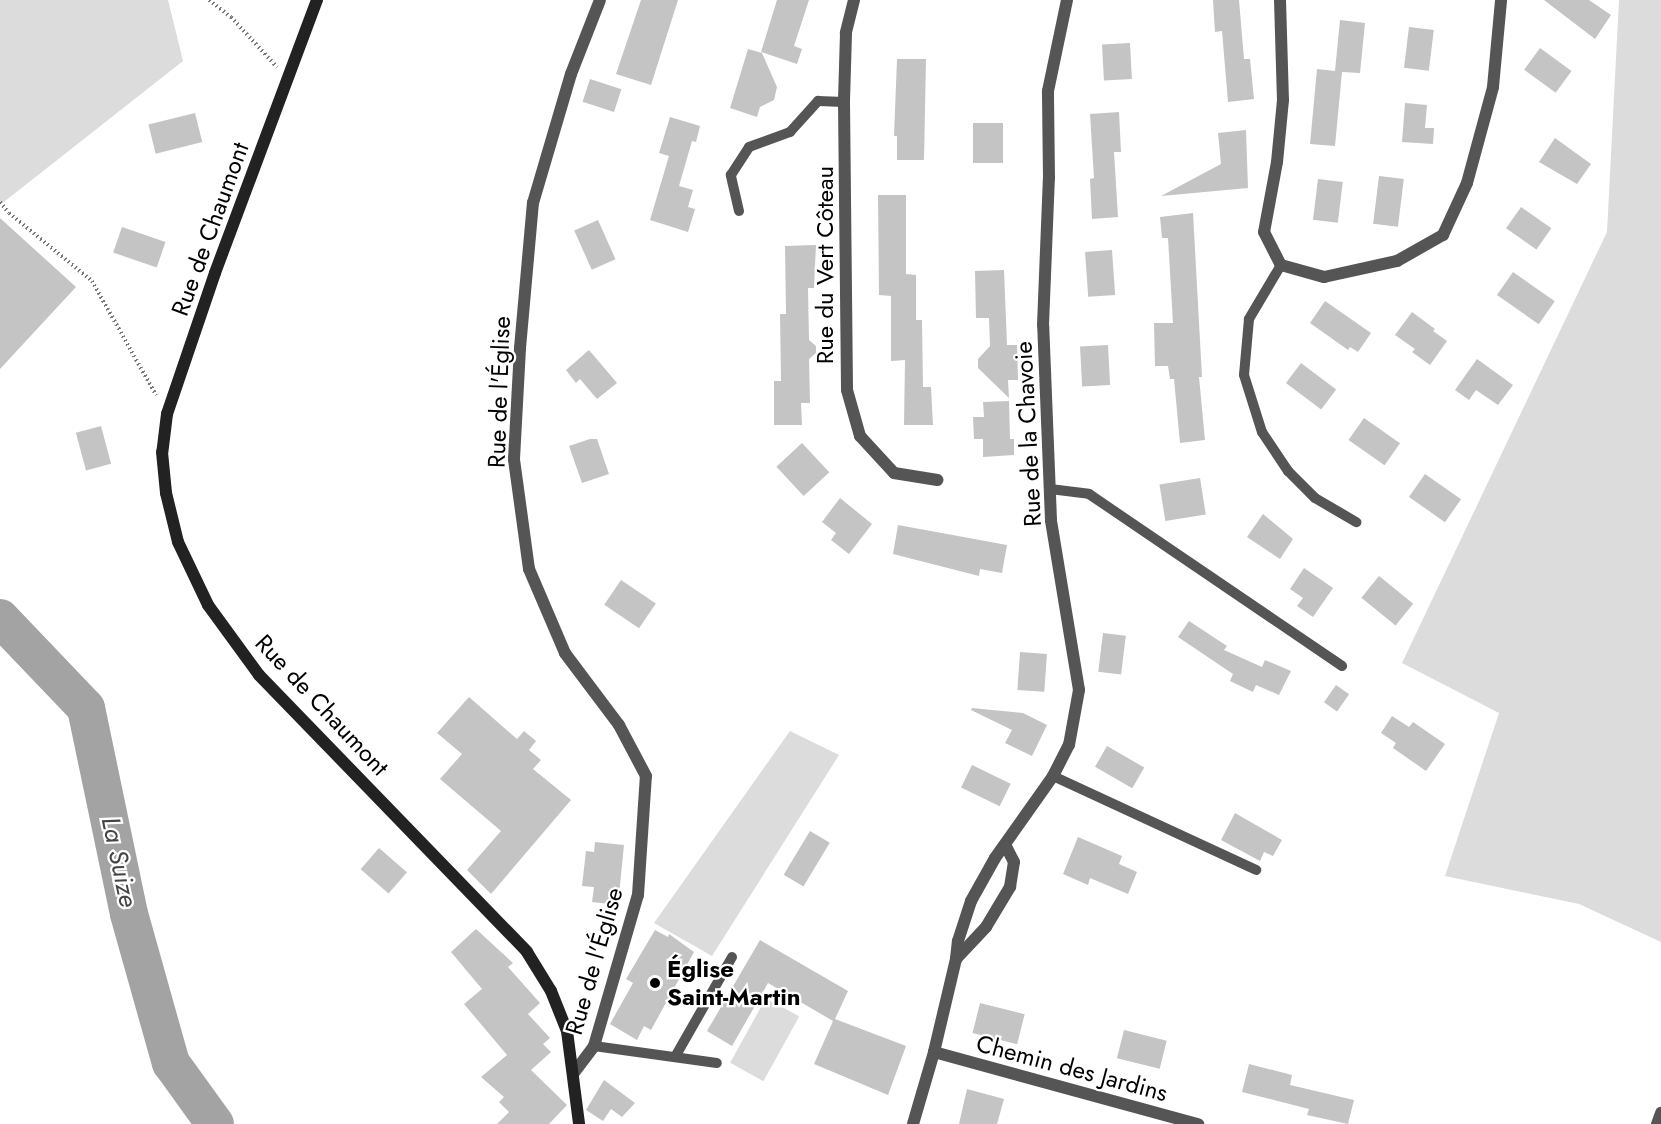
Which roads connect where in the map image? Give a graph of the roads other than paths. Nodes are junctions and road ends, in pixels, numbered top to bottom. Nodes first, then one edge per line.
1 (317, 0) edge
2 (600, 0) edge
3 (854, 0) edge
4 (1067, 0) edge
5 (1280, 0) edge
6 (1501, 0) edge
7 (844, 102) junction
8 (739, 211) dead end
9 (1281, 265) junction
10 (937, 480) dead end
11 (1050, 489) junction
12 (1356, 522) dead end
13 (1342, 666) dead end
14 (1053, 776) junction
15 (1006, 846) junction
16 (1256, 870) dead end
17 (732, 957) dead end
18 (957, 959) junction
19 (594, 1046) junction
20 (934, 1052) junction
21 (675, 1057) junction
22 (717, 1064) dead end
23 (573, 1074) junction
24 (1661, 1113) edge
25 (579, 1124) edge
26 (913, 1124) edge
27 (1198, 1124) edge
28 (1657, 1124) edge

1 - 23 street, Rue de Chaumont
2 - 19 street, Rue de l'Église
3 - 7 street, Rue du Vert Côteau
4 - 11 street, Rue de la Chavoie
5 - 9 street
6 - 9 street
7 - 8 lane
7 - 10 street, Rue du Vert Côteau
9 - 12 lane
11 - 13 lane
11 - 14 street, Rue de la Chavoie
14 - 15 street, Rue de la Chavoie
14 - 16 lane
15 - 18 street, Rue de la Chavoie
15 - 18 street, Rue de la Chavoie
17 - 21 lane
18 - 20 street, Rue de la Chavoie
19 - 21 lane
19 - 23 street, Rue de l'Église
20 - 26 street, Rue de la Chavoie
20 - 27 street, Chemin des Jardins
21 - 22 lane
23 - 25 street, Rue de Chaumont
24 - 28 street

